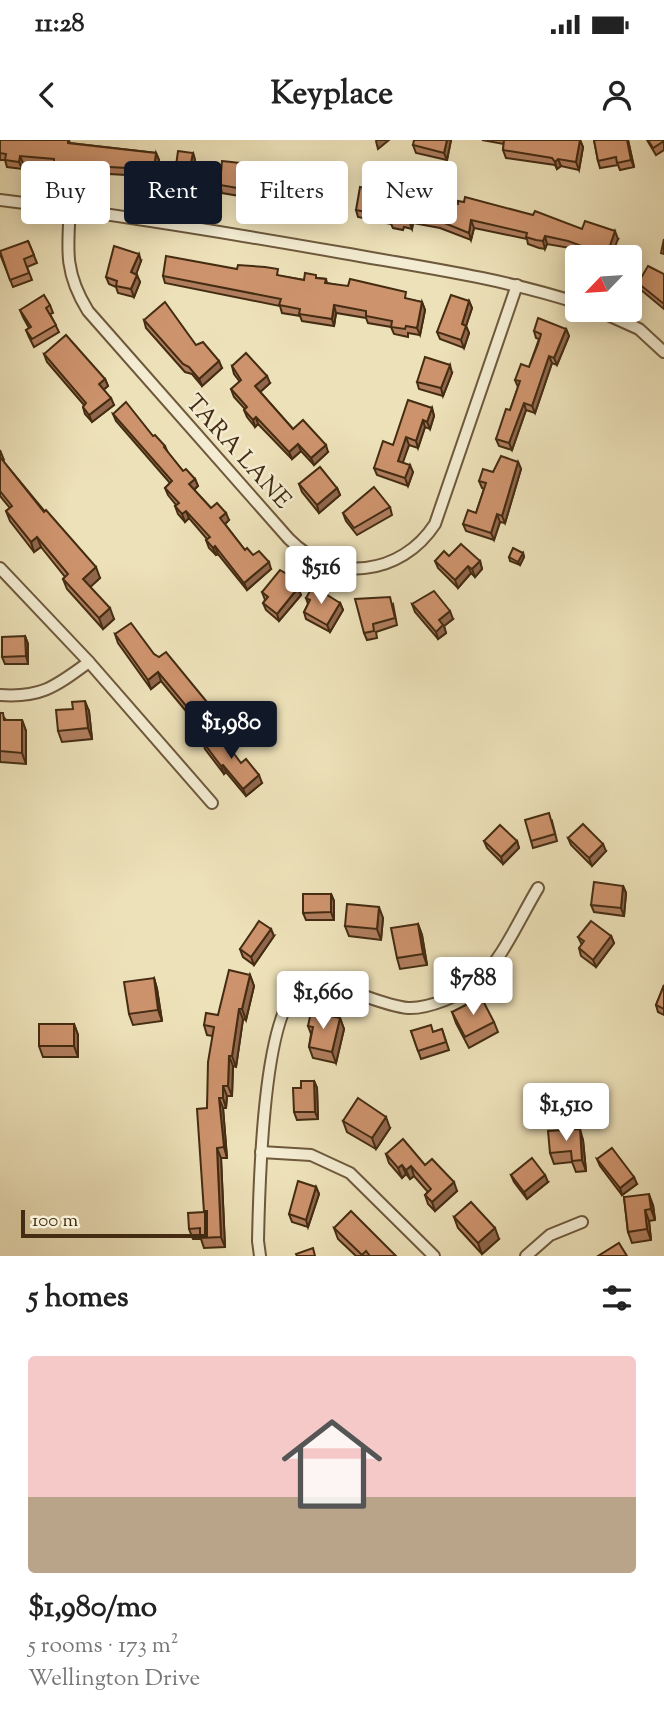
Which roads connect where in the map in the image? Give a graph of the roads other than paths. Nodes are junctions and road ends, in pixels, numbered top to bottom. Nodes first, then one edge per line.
1 (0, 200) edge
2 (21, 203) edge
3 (110, 215) edge
4 (69, 224) edge
5 (517, 285) junction
6 (565, 299) edge
7 (624, 322) edge
8 (664, 352) edge
9 (0, 568) edge
10 (89, 662) junction
11 (0, 695) edge
12 (212, 803) dead end
13 (538, 888) dead end
14 (261, 1152) junction
15 (582, 1222) dead end
16 (260, 1256) edge
17 (434, 1256) edge
18 (526, 1256) edge

1 - 2 street
3 - 5 street
4 - 5 street, TARA LANE
5 - 6 street
7 - 8 street
9 - 10 street
10 - 11 street
10 - 12 street
13 - 14 street
14 - 16 street
14 - 17 street
15 - 18 street

